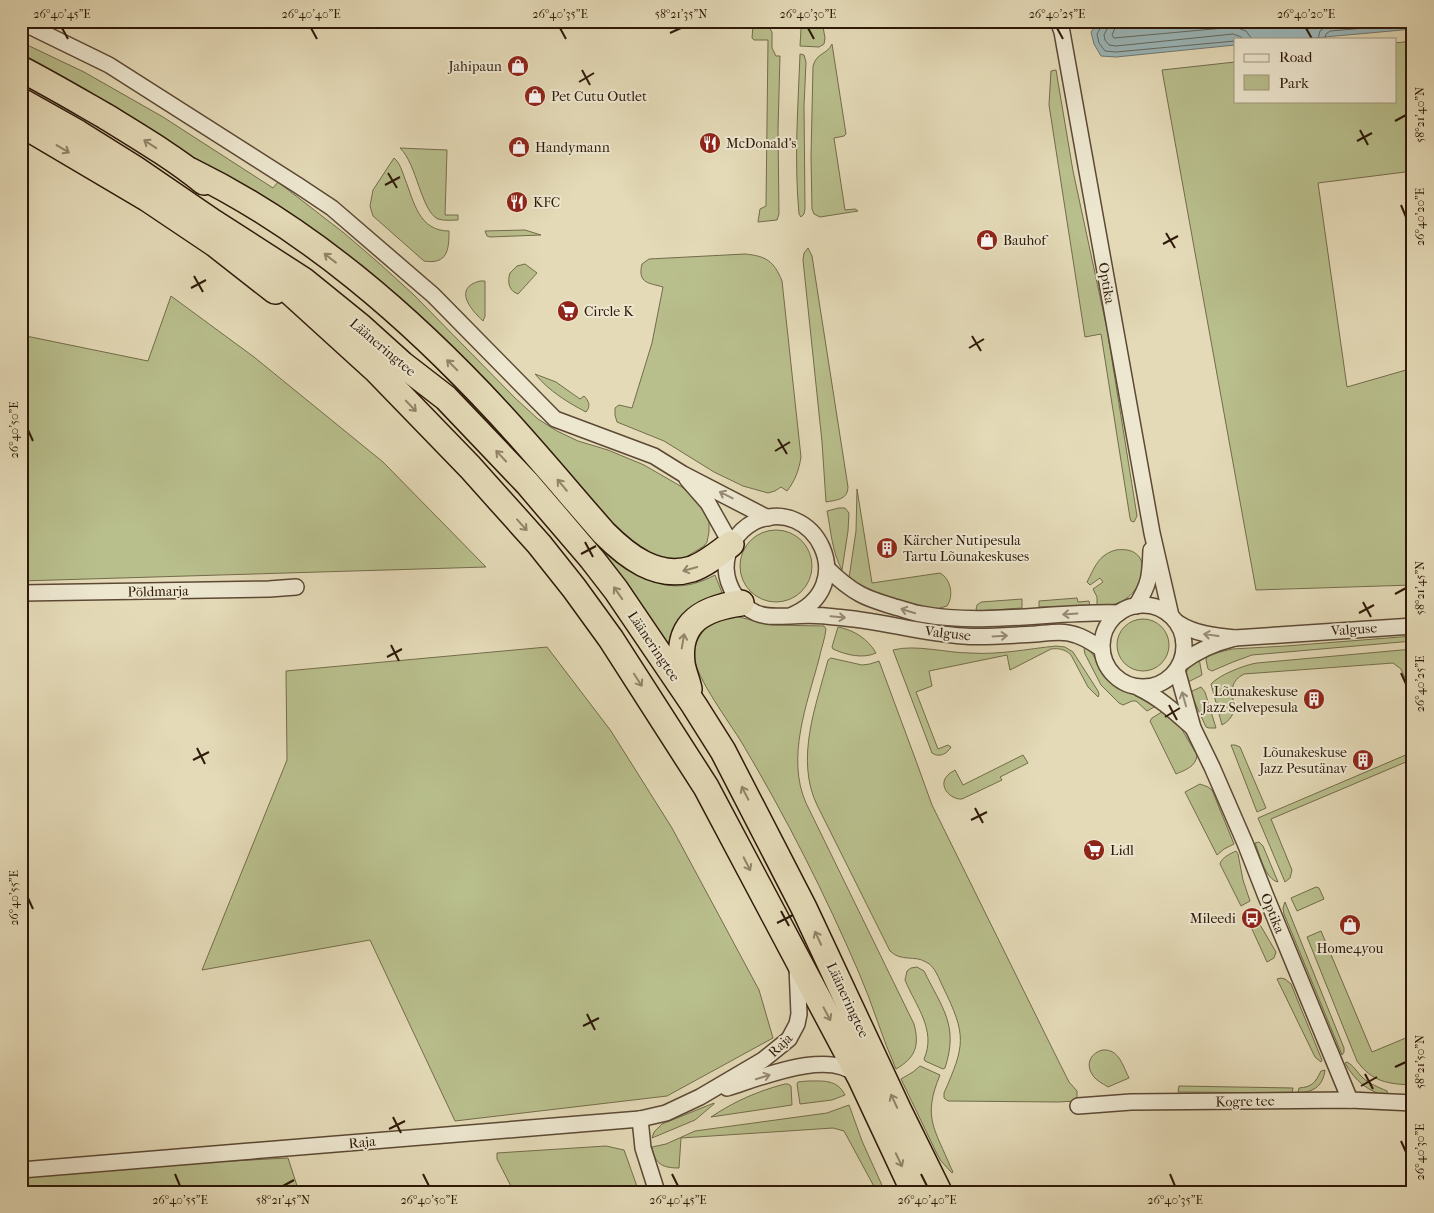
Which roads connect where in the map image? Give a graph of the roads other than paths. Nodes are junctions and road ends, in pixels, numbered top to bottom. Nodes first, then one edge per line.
1 (21, 22) edge
2 (1062, 25) edge
3 (21, 69) edge
4 (21, 101) edge
5 (21, 124) edge
6 (191, 171) junction
7 (213, 222) junction
8 (378, 371) junction
9 (446, 398) junction
10 (683, 474) junction
11 (768, 518) junction
12 (1152, 533) junction
13 (731, 544) junction
14 (827, 568) junction
15 (296, 587) dead end
16 (21, 593) edge
17 (741, 603) junction
18 (1136, 606) junction
19 (1119, 613) junction
20 (790, 616) junction
21 (1174, 620) junction
22 (1413, 626) edge
23 (1235, 638) junction
24 (1102, 649) junction
25 (1179, 666) junction
26 (1139, 688) junction
27 (694, 706) junction
28 (1193, 728) junction
29 (796, 956) junction
30 (861, 1079) junction
31 (700, 1097) junction
32 (1350, 1100) junction
33 (1413, 1103) edge
34 (1078, 1106) dead end
35 (640, 1118) junction
36 (21, 1170) edge
37 (657, 1192) edge
38 (914, 1192) edge
39 (939, 1192) edge

1 - 10 street
2 - 12 street, Optika
6 -> 3 highway
4 - 7 highway, Lääneringtee
5 -> 8 highway
6 - 9 highway
13 -> 6 highway
7 - 8 highway, Lääneringtee
7 - 9 highway, Lääneringtee
8 -> 29 highway, Lääneringtee
27 -> 9 highway, Lääneringtee
11 -> 10 street
10 - 13 street
11 - 13 street
11 - 14 street
12 - 18 street, Optika
12 - 21 street, Optika
13 - 17 street
19 -> 14 street, Valguse
14 - 20 street
15 - 16 street, Põldmarja
17 - 20 street, Valguse
27 -> 17 highway
18 - 19 street
18 - 21 street
19 - 24 street
20 -> 24 street, Valguse
23 -> 21 street, Valguse
21 - 25 street
22 - 23 street, Valguse
23 - 25 street, Valguse
24 - 26 street
25 - 26 street
28 -> 25 street, Optika
26 - 28 street, Optika
39 -> 27 highway, Lääneringtee
28 - 32 street, Optika
29 -> 30 highway, Lääneringtee
29 - 31 street, Raja
31 -> 30 street, Raja
30 -> 38 highway, Lääneringtee
31 - 35 street, Raja
32 - 33 street, Kogre tee
32 - 34 street, Kogre tee
35 - 36 street, Raja
35 - 37 street

